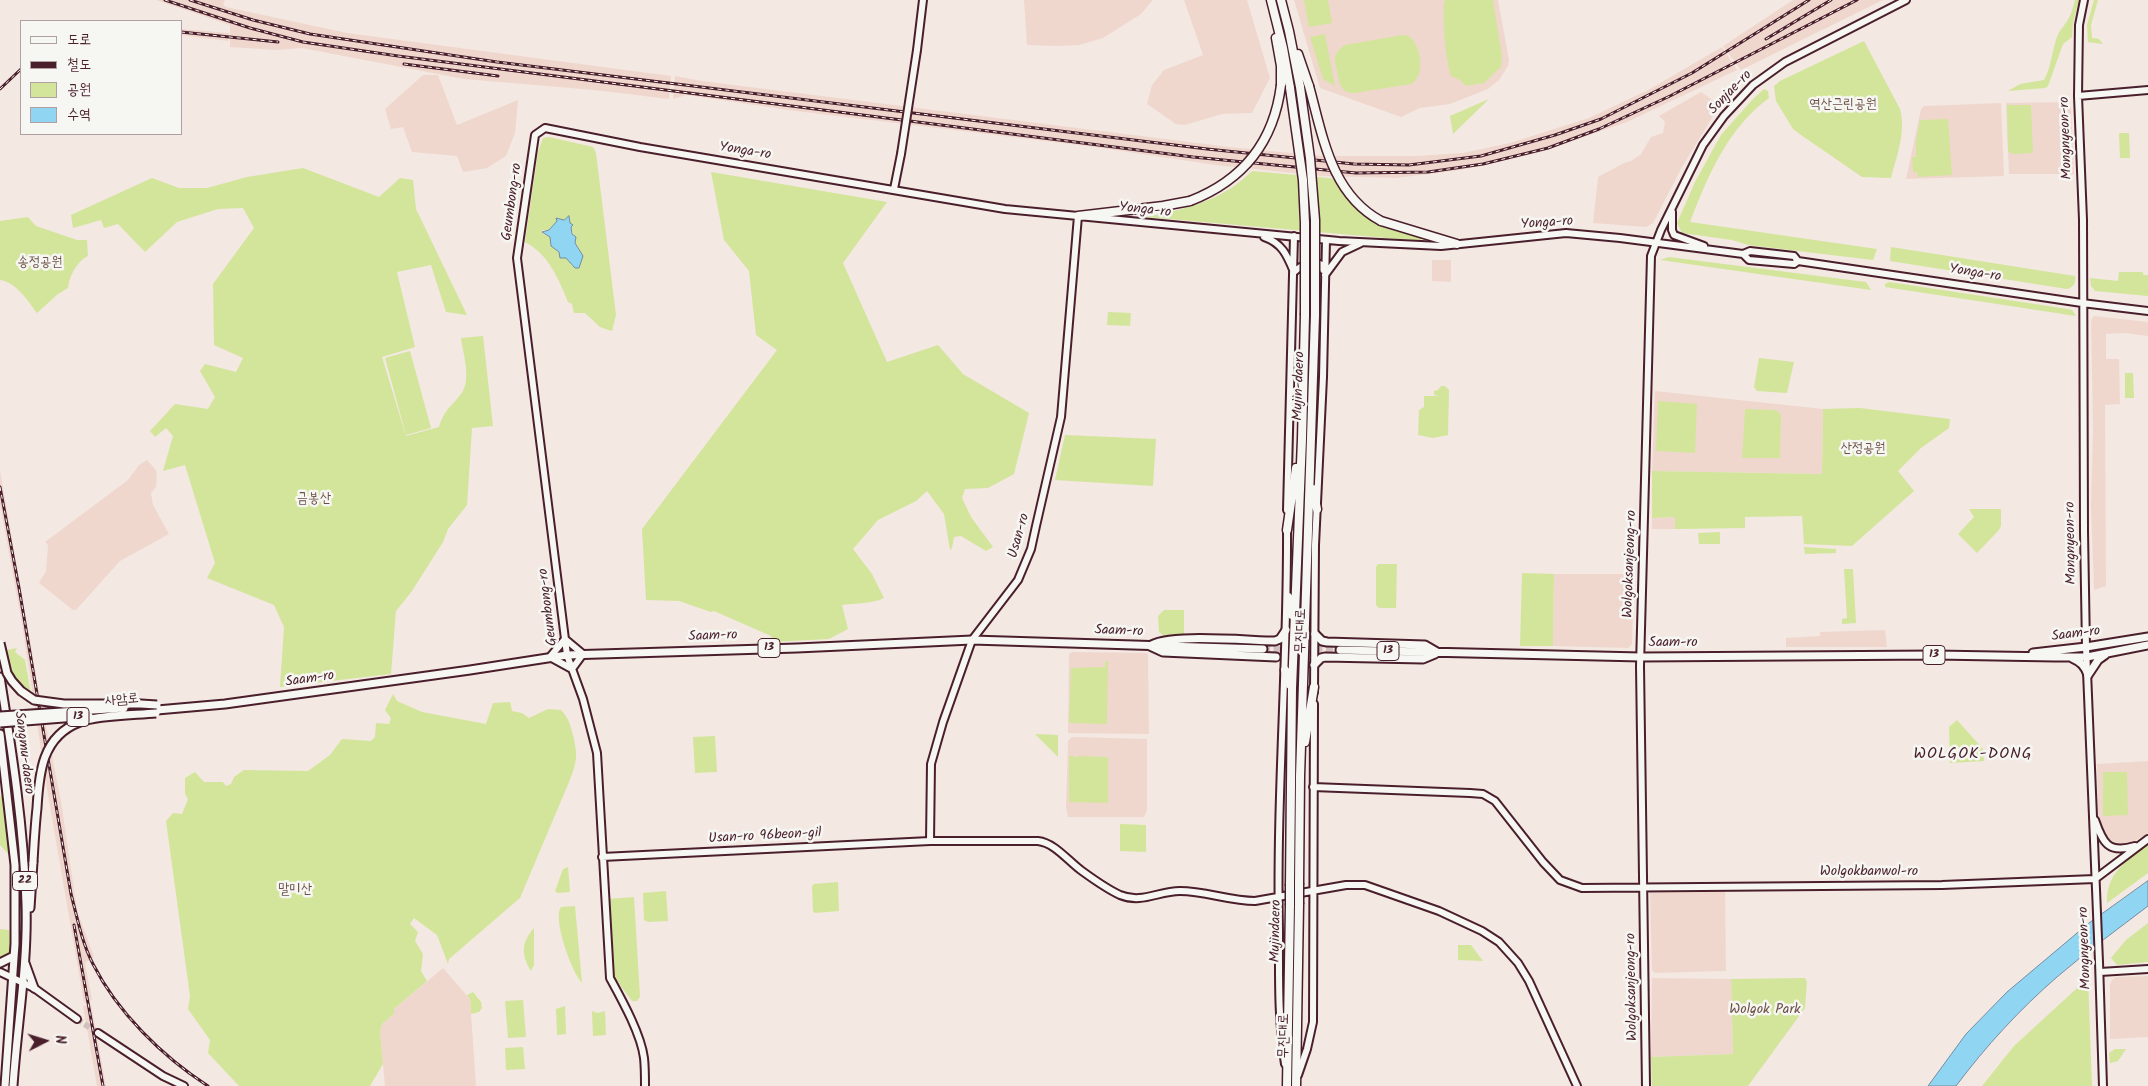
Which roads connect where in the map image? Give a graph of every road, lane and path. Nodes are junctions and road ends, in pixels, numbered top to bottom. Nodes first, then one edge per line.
1 (923, 0) edge
2 (1281, 0) edge
3 (1906, 0) edge
4 (2084, 0) edge
5 (1271, 1) edge
6 (1289, 31) junction
7 (2148, 90) edge
8 (2078, 96) junction
9 (550, 127) joint
10 (894, 189) junction
11 (1672, 209) junction
12 (1078, 216) junction
13 (1256, 234) junction
14 (1294, 236) junction
15 (1326, 240) junction
16 (1365, 242) junction
17 (1656, 243) junction
18 (1457, 244) junction
19 (1719, 251) junction
20 (1294, 272) junction
21 (1324, 276) junction
22 (2082, 303) junction
23 (2148, 311) edge
24 (1302, 439) junction
25 (1310, 473) junction
26 (1317, 510) junction
27 (1287, 530) junction
28 (1288, 597) junction
29 (1294, 626) junction
30 (1286, 630) junction
31 (1315, 634) junction
32 (2148, 637) edge
33 (565, 639) junction
34 (972, 640) junction
35 (1265, 641) junction
36 (0, 643) edge
37 (1333, 643) junction
38 (2148, 645) edge
39 (1150, 646) junction
40 (2086, 647) junction
41 (1340, 650) tunnel mouth
42 (1263, 652) junction
43 (1437, 652) junction
44 (2110, 653) junction
45 (583, 654) junction
46 (567, 655) junction
47 (2007, 655) junction
48 (550, 657) junction
49 (1276, 657) joint
50 (1332, 657) junction
51 (1641, 657) junction
52 (2070, 657) junction
53 (2087, 657) junction
54 (1314, 665) junction
55 (572, 669) junction
56 (1285, 670) junction
57 (2088, 675) junction
58 (0, 677) edge
59 (1314, 687) junction
60 (1292, 688) junction
61 (157, 710) junction
62 (0, 716) edge
63 (0, 724) edge
64 (0, 734) edge
65 (3, 759) junction
66 (0, 772) edge
67 (1300, 776) junction
68 (1313, 787) junction
69 (2092, 814) junction
70 (2148, 839) edge
71 (930, 841) junction
72 (2139, 845) junction
73 (602, 857) junction
74 (2095, 879) junction
75 (1644, 888) junction
76 (1313, 890) junction
77 (1278, 897) junction
78 (26, 925) junction
79 (14, 956) junction
80 (24, 961) junction
81 (0, 963) edge
82 (2148, 969) edge
83 (0, 972) edge
84 (2100, 972) junction
85 (12, 978) junction
86 (22, 983) junction
87 (34, 988) junction
88 (77, 1019) tunnel mouth
89 (98, 1033) tunnel mouth
90 (1287, 1082) edge
91 (1296, 1082) edge
92 (5, 1086) edge
93 (13, 1086) edge
94 (184, 1086) edge
95 (645, 1086) edge
96 (1577, 1086) edge
97 (1646, 1086) edge
98 (2102, 1086) edge

1 - 10 street, bridge
2 - 6 highway, Mujin-daero
3 - 11 street, Sonjae-ro
4 - 8 street, Mongnyeon-ro
5 - 12 highway, bridge
5 - 24 highway, Mujin-daero, bridge
6 - 18 highway, bridge
6 - 25 highway, Mujin-daero, bridge
7 - 8 street
8 - 22 street, Mongnyeon-ro
9 - 10 street, Yonga-ro
9 - 33 street, Geumbong-ro
10 - 12 street, Yonga-ro
11 - 17 street, Sonjae-ro
11 - 19 street
12 - 13 street, Yonga-ro
12 - 34 street, Usan-ro
13 - 14 street, Yonga-ro
13 - 20 street
14 - 15 street, Yonga-ro
14 - 20 street
15 - 16 street, Yonga-ro
15 - 21 street, 무진대로
16 - 18 street, Yonga-ro
16 - 21 street
17 - 18 street, Yonga-ro
17 - 19 street, Yonga-ro
17 - 51 street, Wolgoksanjeong-ro
19 - 22 street, Yonga-ro
20 - 21 street
20 - 27 street
21 - 26 street, 무진대로
22 - 23 street, Yonga-ro
22 - 40 street, Mongnyeon-ro
24 - 27 highway
24 - 29 highway, Mujin-daero
25 - 26 highway
25 - 67 highway, Mujin-daero
26 - 31 street, 무진대로
27 - 28 street, 무진대로
28 - 29 highway
28 - 30 street, 무진대로
29 - 60 highway, Mujin-daero
30 - 35 main road
30 - 56 street, 무진대로
31 - 37 main road
31 - 54 street, 무진대로
32 - 40 main road, Saam-ro / 13
33 - 45 street
33 - 46 street, Geumbong-ro
33 - 48 street
34 - 39 main road, Saam-ro / 13
34 - 45 main road, Saam-ro / 13
34 - 71 street, Usan-ro
35 - 39 main road
35 - 42 main road
36 - 61 main road, bridge
37 - 43 main road
37 - 50 main road
38 - 44 main road, Saam-ro / 13
39 - 42 main road
40 - 47 main road, Saam-ro / 13
40 - 53 street, Mongnyeon-ro
41 - 43 main road, Saam-ro / 13
42 - 49 main road
43 - 50 main road
43 - 51 main road, Saam-ro / 13
44 - 53 main road, Saam-ro / 13
44 - 57 main road
45 - 46 main road, Saam-ro / 13
45 - 55 street
46 - 48 main road, Saam-ro / 13
46 - 55 street, Geumbong-ro
47 - 51 main road, Saam-ro / 13
47 - 52 main road, Saam-ro / 13
48 - 55 street
48 - 61 main road, Saam-ro / 13
49 - 56 street
50 - 54 main road
51 - 75 street, Wolgoksanjeong-ro
52 - 53 main road, Saam-ro / 13
52 - 57 main road
53 - 57 street, Mongnyeon-ro
54 - 59 street, 무진대로
55 - 73 street, Geumbong-ro
56 - 60 highway
56 - 77 street, 무진대로
57 - 69 street, Mongnyeon-ro
58 - 78 main road, Sangmu-daero / 22
59 - 67 highway
59 - 68 street, 무진대로
60 - 90 highway, Mujindaero, bridge
61 - 62 main road, 13, bridge
61 - 63 main road, 사암로 / 13, bridge
61 - 78 main road, bridge
64 - 65 main road, Sangmu-daero
65 - 66 main road
65 - 79 main road, Sangmu-daero / 22
67 - 91 highway, 무진대로, bridge
68 - 75 street
68 - 76 street, 무진대로
69 - 72 street
69 - 74 street, Mongnyeon-ro
70 - 72 street
71 - 73 street, Usan-ro 96beon-gil
71 - 77 street, Usan-ro 96beon-gil
72 - 74 street
73 - 95 street, Geumbong-ro
74 - 75 street, Wolgokbanwol-ro
74 - 84 street, Mongnyeon-ro
75 - 97 street, Wolgoksanjeong-ro
76 - 77 street, Usan-ro 96beon-gil
76 - 91 street, 무진대로
76 - 96 street, Usan-ro 96beon-gil
77 - 90 street, 무진대로
78 - 80 main road, Sangmu-daero / 22
79 - 81 main road
79 - 85 main road, Sangmu-daero / 22
80 - 86 main road, Sangmu-daero / 22
80 - 87 main road
82 - 84 street
83 - 85 street
84 - 98 street, Mongnyeon-ro
85 - 86 street
85 - 92 main road, Sangmu-daero / 22
86 - 87 street
86 - 93 main road, Sangmu-daero / 22
87 - 88 street
89 - 94 street

